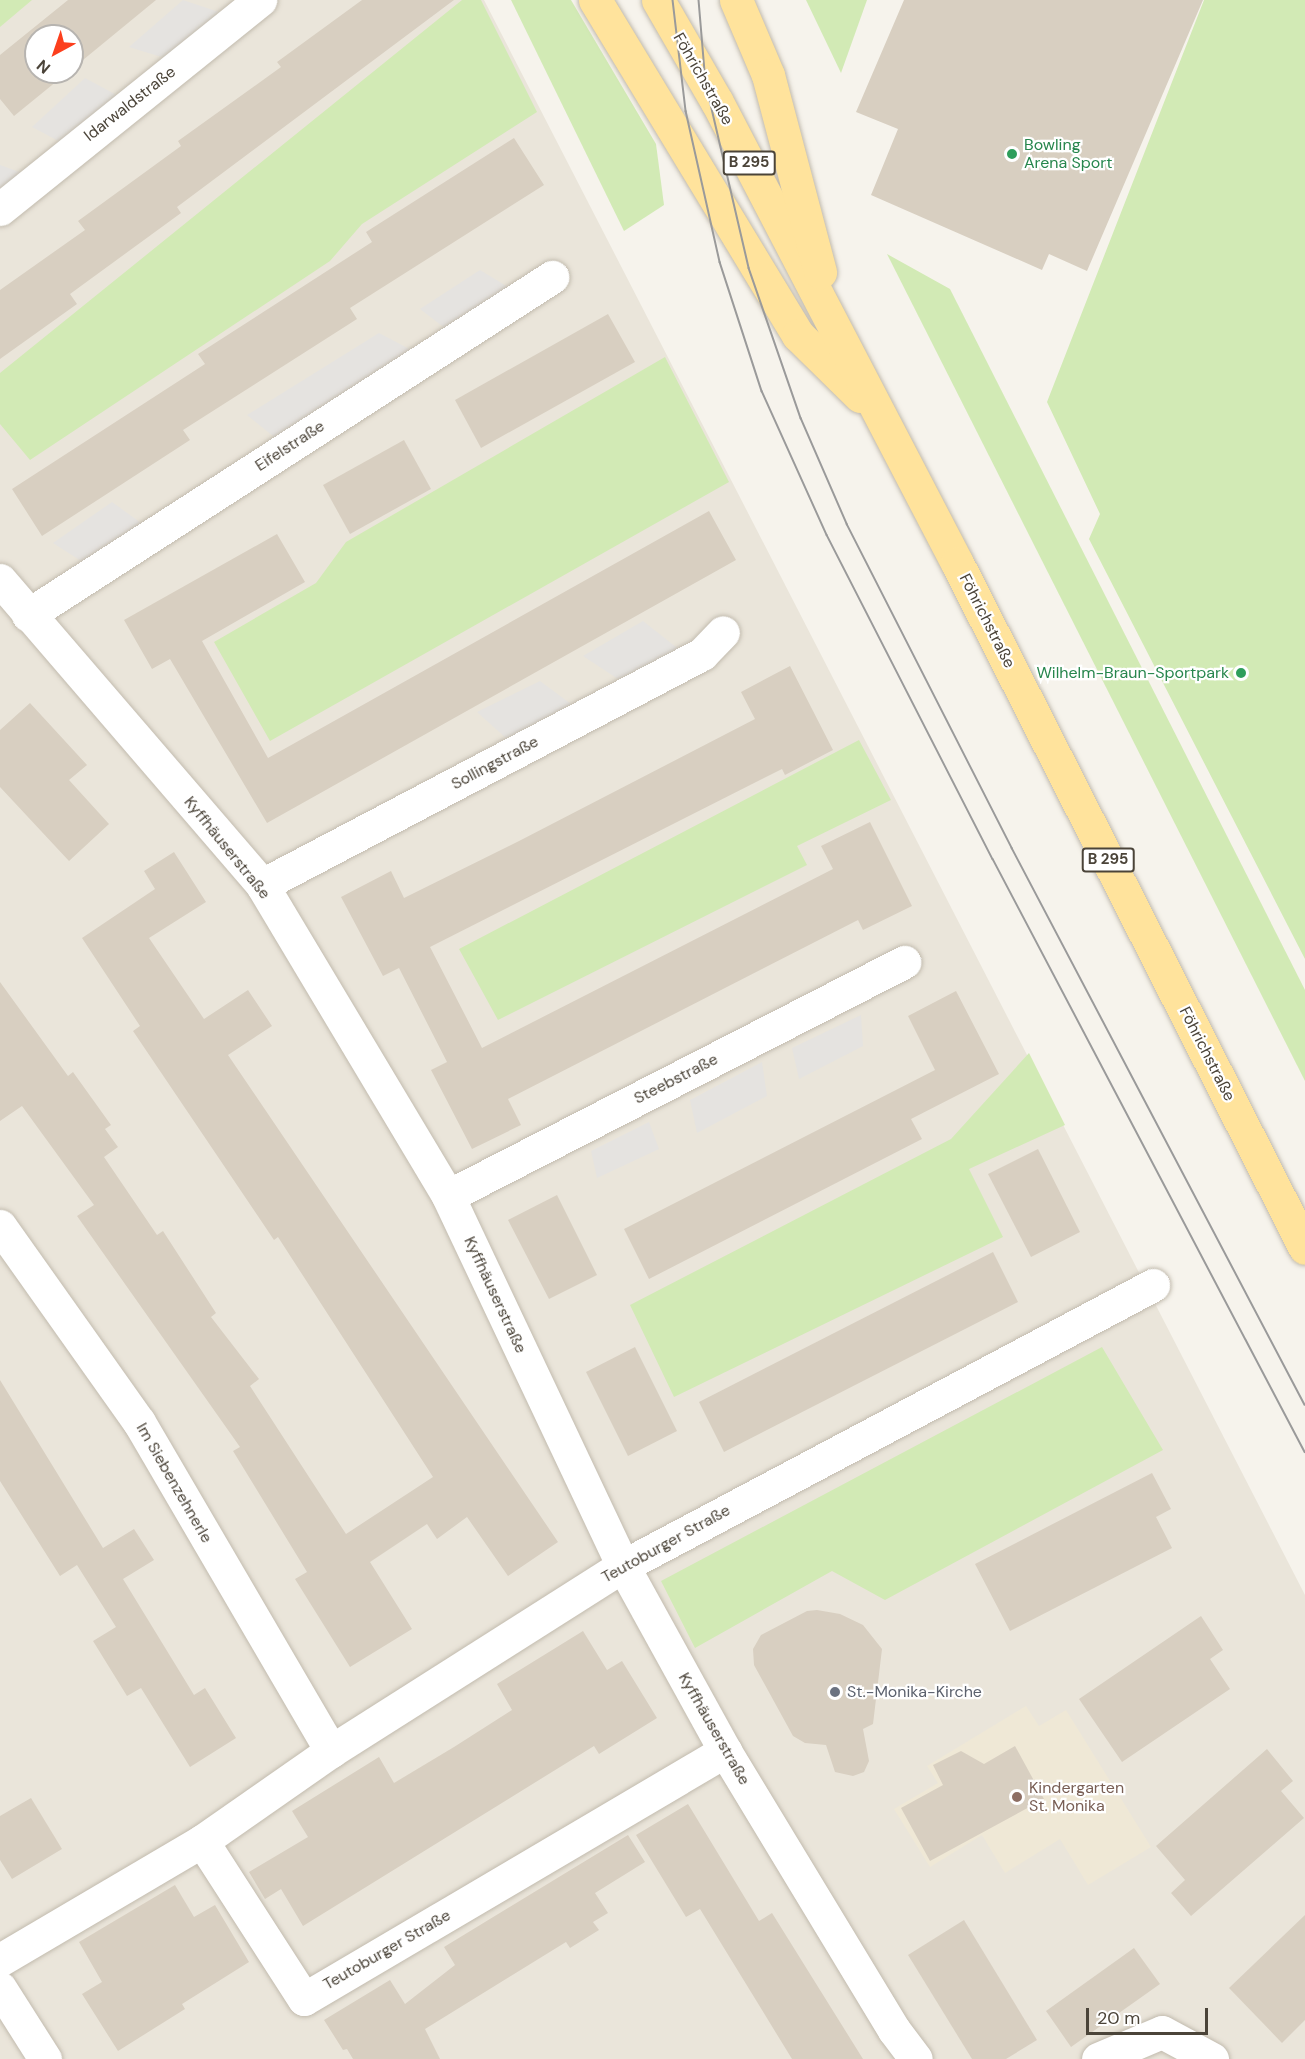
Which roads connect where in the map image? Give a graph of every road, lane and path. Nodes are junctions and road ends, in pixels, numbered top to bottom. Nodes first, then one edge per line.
1 (260, 0) edge
2 (595, 0) edge
3 (658, 0) edge
4 (736, 0) edge
5 (0, 208) edge
6 (552, 277) dead end
7 (835, 329) junction
8 (881, 416) junction
9 (0, 580) edge
10 (28, 615) junction
11 (723, 632) dead end
12 (261, 885) junction
13 (904, 962) dead end
14 (448, 1196) junction
15 (0, 1226) edge
16 (1305, 1248) edge
17 (1152, 1285) dead end
18 (623, 1566) junction
19 (331, 1751) junction
20 (725, 1751) junction
21 (202, 1840) junction
22 (0, 1959) edge
23 (0, 1988) edge
24 (45, 2059) edge
25 (916, 2059) edge
26 (1098, 2059) edge
27 (1212, 2059) edge

1 - 5 street, Idarwaldstraße
2 - 8 main road
3 - 7 main road, Föhrichstraße / B 295
4 - 7 main road
6 - 10 street, Eifelstraße
7 - 8 main road, Föhrichstraße / B 295
8 - 16 main road, Föhrichstraße / B 295
9 - 10 street, Kyffhäuserstraße
10 - 12 street, Kyffhäuserstraße
11 - 12 street, Sollingstraße
12 - 14 street, Kyffhäuserstraße
13 - 14 street, Steebstraße
14 - 18 street, Kyffhäuserstraße
15 - 19 street, Im Siebenzehnerle
17 - 18 street, Teutoburger Straße
18 - 19 street, Teutoburger Straße
18 - 20 street, Kyffhäuserstraße
19 - 21 street, Teutoburger Straße
20 - 21 street, Teutoburger Straße
20 - 25 street, Kyffhäuserstraße
21 - 22 street, Teutoburger Straße
23 - 24 street
26 - 27 street

